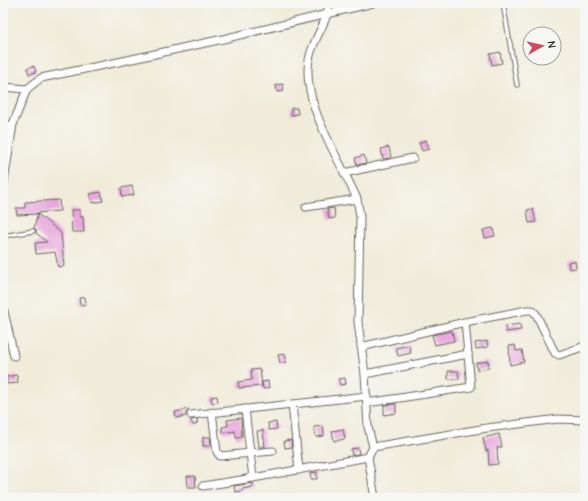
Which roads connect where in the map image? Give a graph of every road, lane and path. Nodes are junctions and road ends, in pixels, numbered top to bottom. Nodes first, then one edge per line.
1 (329, 3) edge
2 (373, 3) edge
3 (503, 3) edge
4 (328, 13) junction
5 (517, 85) dead end
6 (3, 87) edge
7 (28, 89) junction
8 (13, 124) junction
9 (4, 128) edge
10 (3, 137) edge
11 (413, 158) dead end
12 (344, 173) junction
13 (3, 188) edge
14 (357, 199) junction
15 (306, 207) dead end
16 (33, 231) dead end
17 (3, 236) edge
18 (3, 307) edge
19 (464, 322) junction
20 (585, 346) edge
21 (361, 347) junction
22 (468, 354) junction
23 (14, 356) dead end
24 (365, 374) junction
25 (367, 400) junction
26 (292, 404) junction
27 (245, 409) junction
28 (212, 412) junction
29 (191, 414) dead end
30 (585, 420) edge
31 (373, 447) junction
32 (273, 451) dead end
33 (250, 454) junction
34 (368, 457) junction
35 (299, 470) junction
36 (253, 478) junction
37 (202, 486) dead end
38 (376, 498) edge

1 - 4 street
2 - 4 street
3 - 5 lane
4 - 7 street
4 - 12 street
6 - 7 street
7 - 8 street
8 - 9 street
8 - 13 street
9 - 10 lane
11 - 12 street
12 - 14 street
14 - 15 street
14 - 21 street
16 - 17 lane
18 - 23 street
19 - 20 street
19 - 21 street
19 - 22 street
21 - 24 street
22 - 24 street
22 - 25 street
24 - 25 street
25 - 26 street
25 - 31 street
26 - 27 street
26 - 35 street
27 - 28 street
27 - 33 street
28 - 29 street
28 - 33 street
30 - 31 street
31 - 34 street
32 - 33 street
33 - 36 street
34 - 35 street
34 - 38 street
35 - 36 street
36 - 37 street

